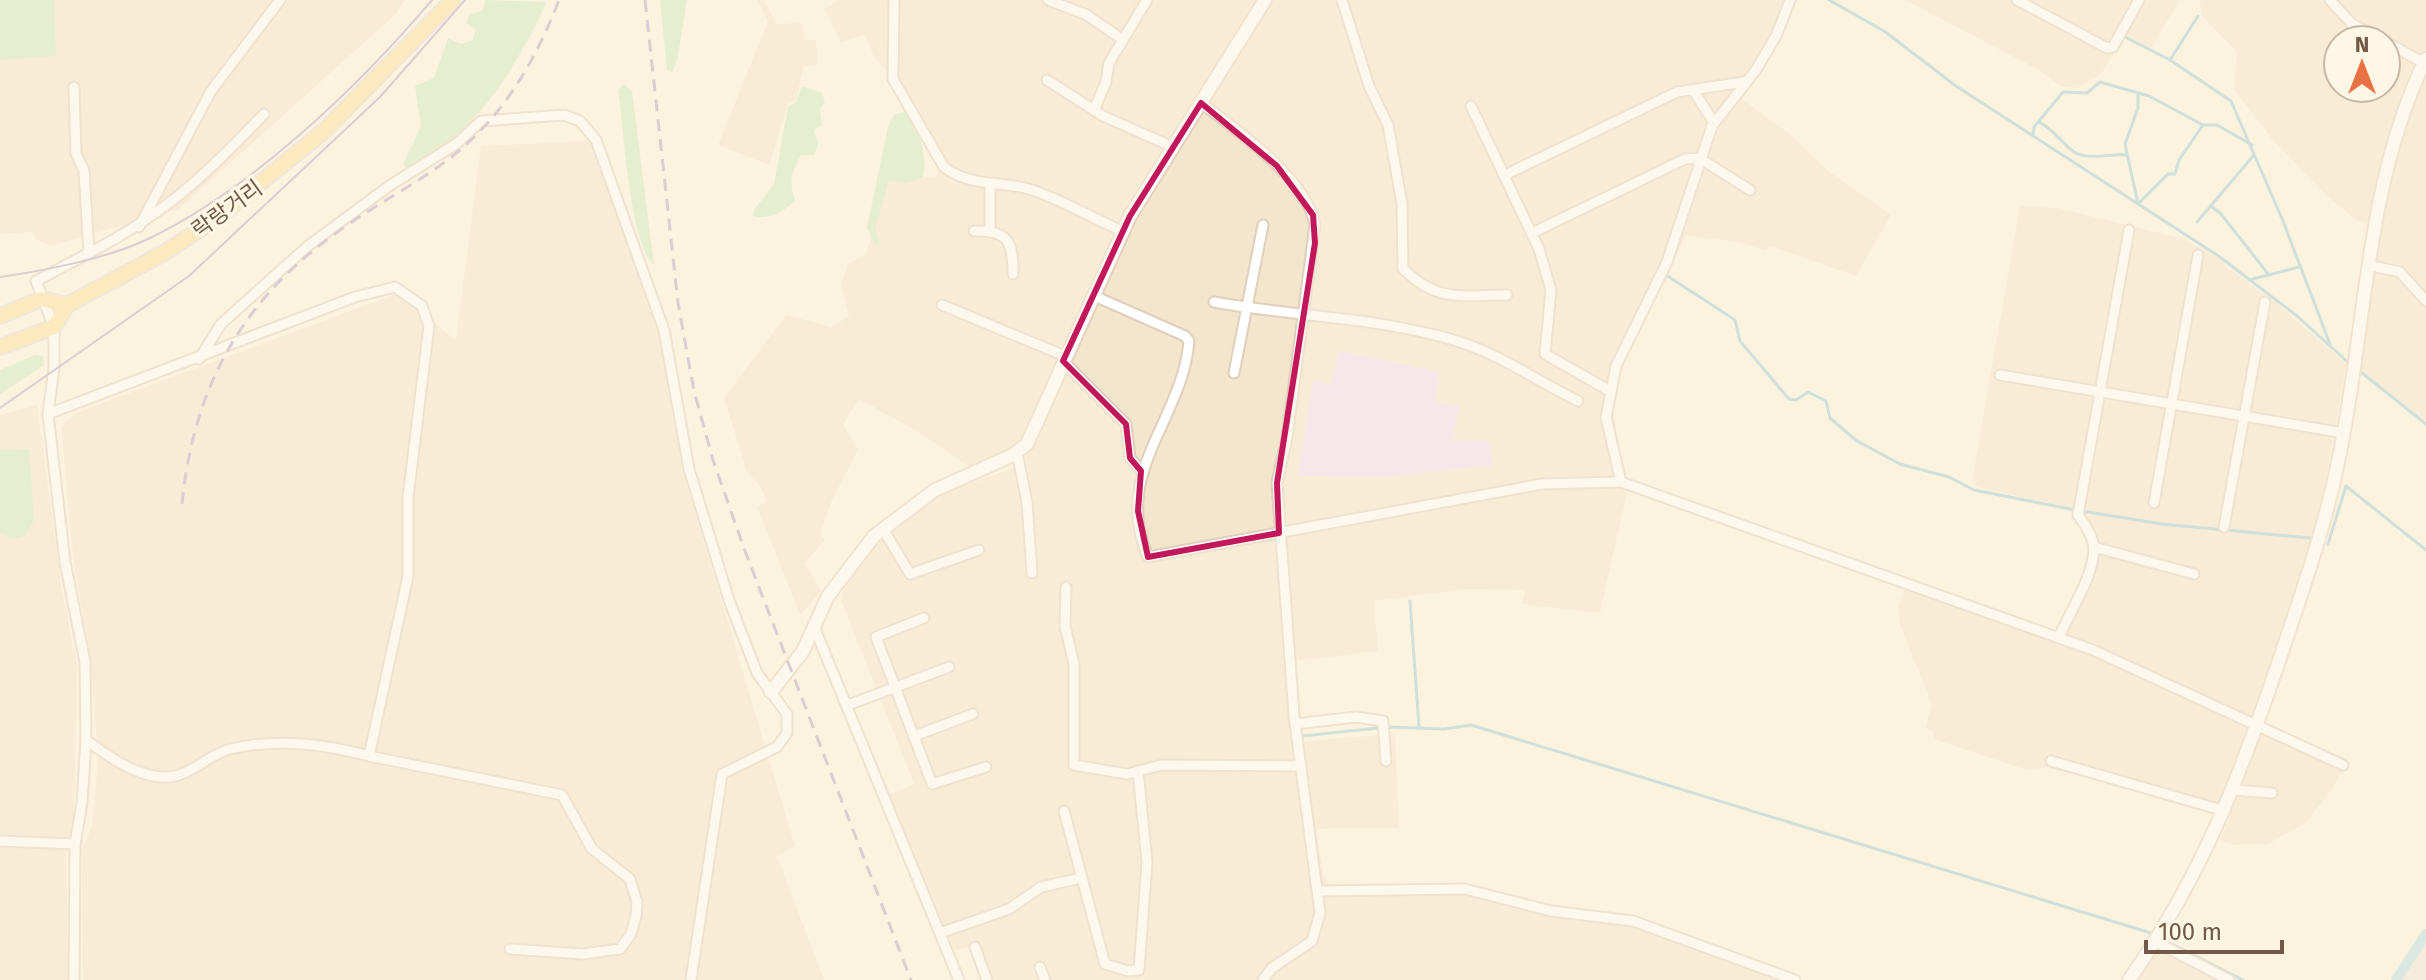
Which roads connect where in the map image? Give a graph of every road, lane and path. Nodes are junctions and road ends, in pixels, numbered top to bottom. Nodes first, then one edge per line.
1 (280, 0) edge
2 (453, 0) edge
3 (894, 0) edge
4 (1048, 0) edge
5 (1147, 0) edge
6 (1265, 0) edge
7 (1342, 0) edge
8 (1790, 0) edge
9 (2017, 0) edge
10 (2139, 0) edge
11 (2330, 0) edge
12 (2352, 24) edge
13 (1122, 39) junction
14 (2402, 53) edge
15 (2424, 67) edge
16 (1047, 80) dead end
17 (1744, 82) junction
18 (74, 87) dead end
19 (1693, 90) junction
20 (1201, 103) junction
21 (1471, 106) dead end
22 (1094, 110) junction
23 (264, 114) dead end
24 (1714, 123) junction
25 (1173, 147) junction
26 (1699, 158) junction
27 (1505, 175) junction
28 (990, 184) junction
29 (1750, 190) dead end
30 (1263, 225) dead end
31 (139, 227) junction
32 (990, 230) junction
33 (2129, 230) dead end
34 (974, 231) dead end
35 (1122, 231) junction
36 (1532, 233) junction
37 (89, 253) junction
38 (2198, 255) dead end
39 (2368, 265) junction
40 (1013, 274) dead end
41 (1092, 295) junction
42 (1507, 295) dead end
43 (41, 299) junction
44 (2426, 301) edge
45 (1214, 302) dead end
46 (2265, 302) dead end
47 (67, 305) junction
48 (942, 305) dead end
49 (1247, 308) junction
50 (1305, 315) junction
51 (0, 316) edge
52 (54, 327) junction
53 (0, 347) edge
54 (1064, 358) junction
55 (199, 359) junction
56 (1234, 373) dead end
57 (2000, 375) dead end
58 (1608, 390) junction
59 (2100, 392) junction
60 (1578, 401) dead end
61 (2172, 404) junction
62 (48, 414) junction
63 (2244, 416) junction
64 (2344, 433) junction
65 (1017, 453) junction
66 (1142, 472) junction
67 (1621, 482) junction
68 (2154, 503) dead end
69 (2224, 527) dead end
70 (883, 529) junction
71 (1279, 533) junction
72 (2094, 547) junction
73 (979, 550) dead end
74 (1032, 573) dead end
75 (2194, 574) dead end
76 (1066, 587) dead end
77 (924, 618) dead end
78 (815, 629) junction
79 (2059, 637) junction
80 (949, 667) dead end
81 (895, 688) junction
82 (771, 692) junction
83 (848, 705) junction
84 (973, 714) dead end
85 (1295, 724) junction
86 (2259, 724) junction
87 (914, 736) junction
88 (86, 740) junction
89 (369, 756) junction
90 (1386, 761) dead end
91 (2051, 761) dead end
92 (2343, 765) dead end
93 (1301, 766) junction
94 (986, 767) dead end
95 (1138, 771) junction
96 (2234, 790) junction
97 (2272, 793) dead end
98 (1064, 811) dead end
99 (2225, 811) junction
100 (0, 841) edge
101 (75, 844) junction
102 (1081, 878) junction
103 (1318, 891) junction
104 (940, 933) junction
105 (2156, 942) junction
106 (975, 947) dead end
107 (510, 949) dead end
108 (1040, 967) dead end
109 (1117, 968) junction
110 (74, 980) edge
111 (691, 980) edge
112 (959, 980) edge
113 (987, 980) edge
114 (1045, 980) edge
115 (1113, 980) edge
116 (1263, 980) edge
117 (1795, 980) edge
118 (2129, 980) edge
119 (2229, 980) edge

1 - 31 street
2 - 47 main road, 락랑거리
3 - 28 street
4 - 13 street
5 - 13 street
6 - 20 street
7 - 42 street
8 - 17 street
9 - 10 street
11 - 12 street
13 - 22 street
14 - 15 street
15 - 39 street
16 - 22 street
17 - 19 street
17 - 24 street
18 - 37 street
19 - 24 street
19 - 27 street
20 - 25 street
20 - 50 street
21 - 27 street
22 - 25 street
23 - 31 street
24 - 26 street
25 - 35 street
26 - 29 street
26 - 36 street
26 - 58 street
27 - 36 street
28 - 32 street
28 - 35 street
30 - 49 street
31 - 37 street
32 - 34 street
32 - 40 street
33 - 59 street
35 - 41 street
36 - 58 street
37 - 43 street
38 - 61 street
39 - 44 street
39 - 64 street
41 - 54 street
41 - 66 street
43 - 47 main road
43 - 51 main road
43 - 52 street
45 - 49 street
46 - 63 street
47 - 52 main road, 락랑거리
48 - 54 street
49 - 50 street
49 - 56 street
50 - 60 street
50 - 71 street
52 - 53 main road
52 - 62 street
54 - 65 street
54 - 66 street
55 - 62 street
55 - 82 street
55 - 89 street
57 - 59 street
58 - 67 street
59 - 61 street
59 - 72 street
61 - 63 street
61 - 68 street
62 - 88 street
63 - 64 street
63 - 69 street
64 - 86 street
65 - 70 street
65 - 74 street
66 - 71 street
67 - 71 street
67 - 79 street
70 - 73 street
70 - 78 street
71 - 85 street
72 - 75 street
72 - 79 street
76 - 95 street
77 - 81 street
78 - 82 street
78 - 83 street
79 - 86 street
80 - 81 street
81 - 83 street
81 - 87 street
82 - 111 street
83 - 104 street
84 - 87 street
85 - 90 street
85 - 93 street
86 - 92 street
86 - 96 street
87 - 94 street
88 - 89 street
88 - 101 street
89 - 107 street
91 - 99 street
93 - 95 street
93 - 103 street
95 - 109 street
96 - 97 street
96 - 99 street
98 - 102 street
99 - 105 street
100 - 101 street
101 - 110 street
102 - 104 street
102 - 109 street
103 - 116 street
103 - 117 street
104 - 112 street
105 - 118 street
105 - 119 street
106 - 113 street
108 - 114 street
109 - 115 street

